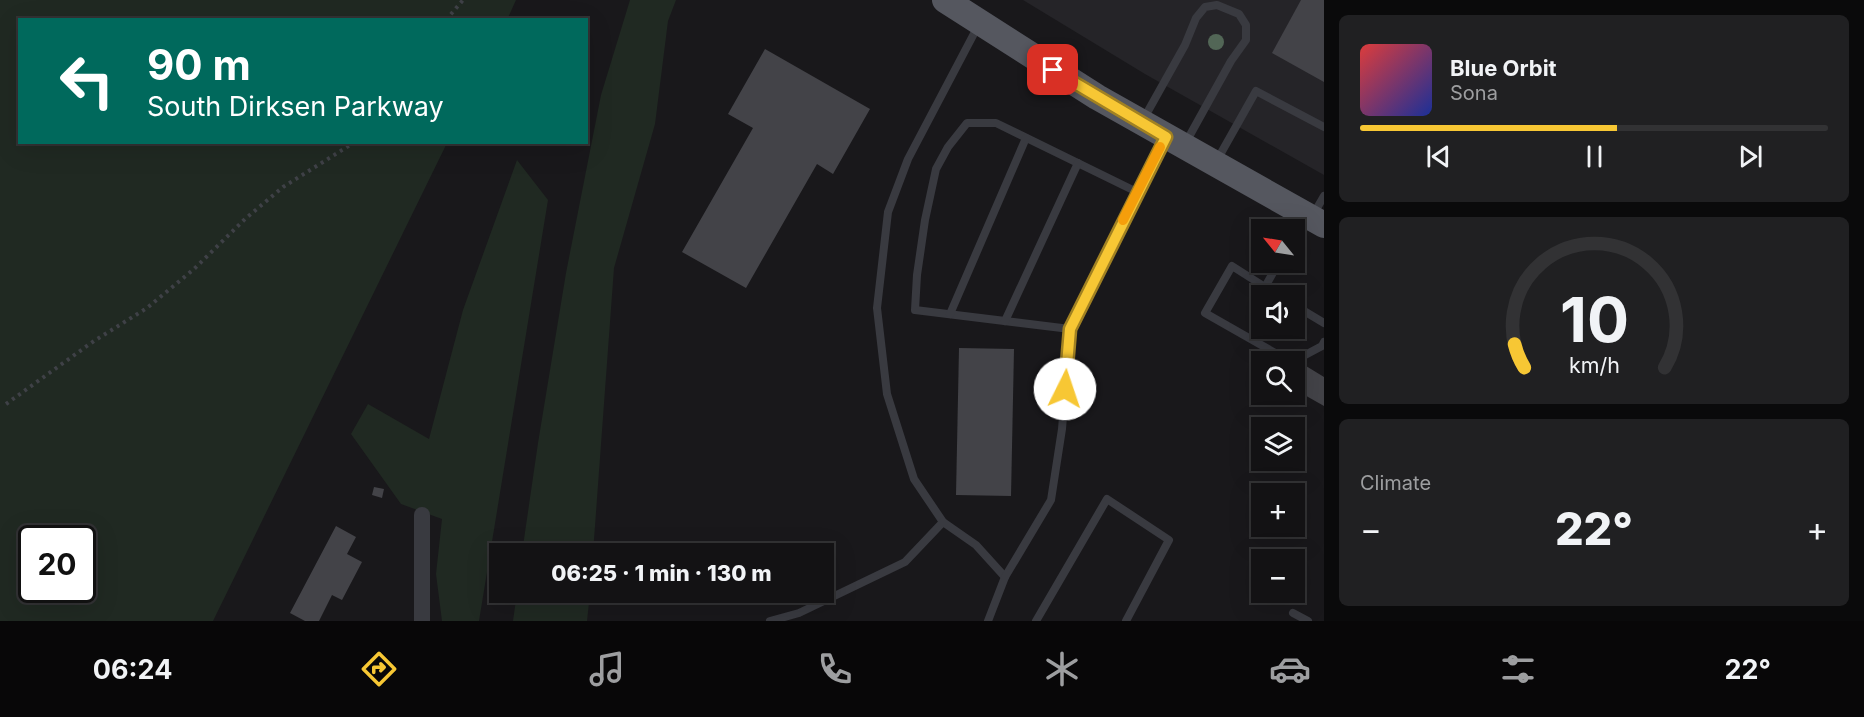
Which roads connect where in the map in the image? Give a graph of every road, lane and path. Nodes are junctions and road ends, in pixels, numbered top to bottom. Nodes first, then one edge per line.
1 (463, 0) edge
2 (945, 0) edge
3 (1205, 3) edge
4 (448, 18) edge
5 (980, 22) junction
6 (1142, 123) junction
7 (1324, 127) edge
8 (1026, 138) junction
9 (1175, 142) junction
10 (352, 144) edge
11 (1078, 163) junction
12 (1215, 164) junction
13 (1137, 192) junction
14 (1324, 196) edge
15 (1309, 223) edge
16 (1262, 285) edge
17 (1305, 312) edge
18 (950, 314) junction
19 (1005, 321) junction
20 (1324, 323) edge
21 (1070, 329) junction
22 (1324, 342) edge
23 (1272, 351) edge
24 (1305, 355) edge
25 (6, 404) dead end
26 (422, 515) dead end
27 (943, 522) junction
28 (1005, 577) junction
29 (1293, 613) dead end
30 (422, 621) edge
31 (770, 621) edge
32 (988, 621) edge
33 (1036, 621) edge
34 (1126, 621) edge
35 (1308, 621) edge

1 - 4 path
2 - 5 main road
3 - 6 lane
3 - 9 lane
5 - 6 main road
5 - 27 lane
6 - 9 main road
7 - 12 lane
8 - 11 lane
8 - 18 lane
8 - 18 lane
9 - 12 main road
9 - 13 lane
10 - 25 path
11 - 13 lane
11 - 19 lane
12 - 15 main road
13 - 21 lane
14 - 15 lane
16 - 23 lane
17 - 20 lane
18 - 19 lane
19 - 21 lane
21 - 28 lane
22 - 24 lane
26 - 30 street
27 - 28 lane
27 - 31 lane
28 - 32 lane
29 - 35 lane
33 - 34 lane

